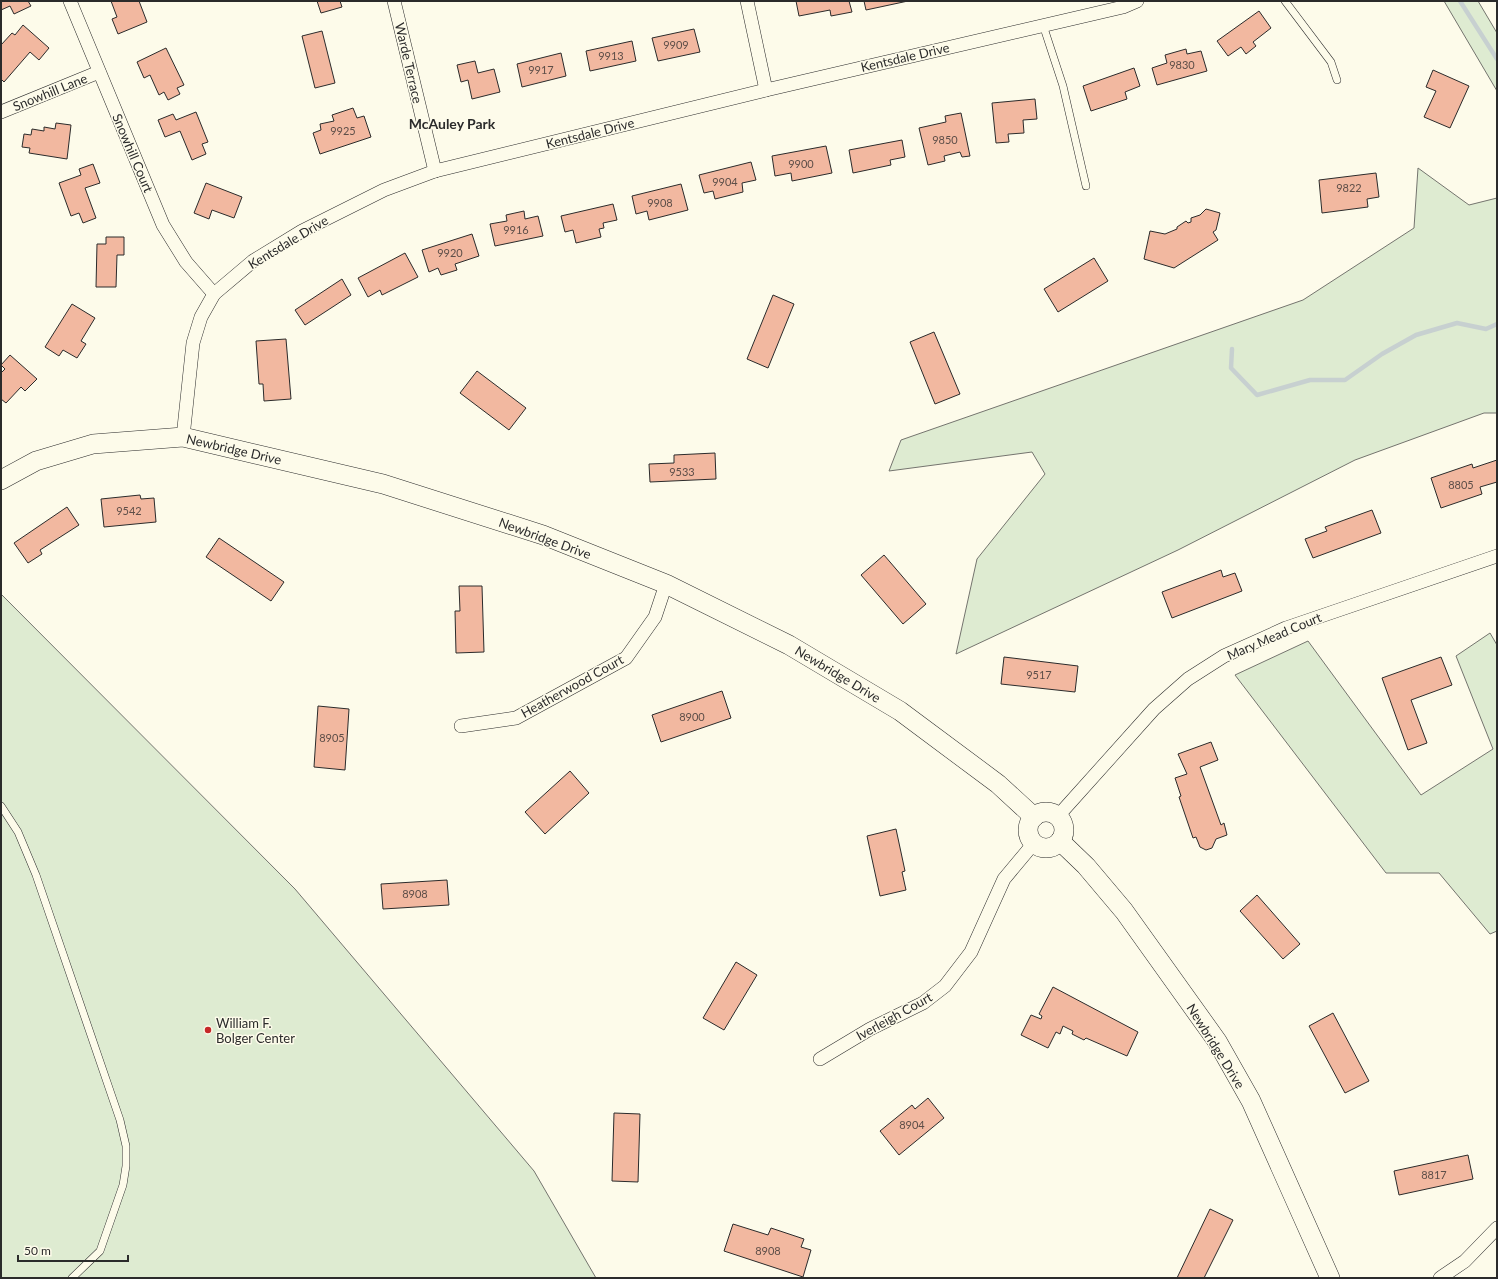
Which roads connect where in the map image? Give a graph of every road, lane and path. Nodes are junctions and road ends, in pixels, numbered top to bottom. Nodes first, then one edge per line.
1 (70, 1) edge
2 (394, 1) edge
3 (747, 1) edge
4 (1138, 1) edge
5 (1285, 1) edge
6 (1043, 25) junction
7 (99, 72) junction
8 (1337, 80) dead end
9 (766, 90) junction
10 (1, 112) edge
11 (434, 171) junction
12 (1086, 186) dead end
13 (214, 294) junction
14 (183, 437) junction
15 (1, 480) edge
16 (1497, 556) edge
17 (666, 584) junction
18 (461, 726) dead end
19 (1, 806) edge
20 (1058, 816) junction
21 (1034, 817) junction
22 (1060, 841) junction
23 (1034, 843) junction
24 (820, 1059) dead end
25 (1497, 1228) edge
26 (72, 1278) edge
27 (1330, 1278) edge
28 (1440, 1278) edge

1 - 7 street, Snowhill Court
2 - 11 street, Warde Terrace
3 - 9 street
4 - 6 street, Kentsdale Drive
5 - 8 lane
6 - 9 street, Kentsdale Drive
6 - 12 lane
7 - 10 street, Snowhill Lane
7 - 13 street, Snowhill Court
9 - 11 street, Kentsdale Drive
11 - 13 street, Kentsdale Drive
13 - 14 street, Kentsdale Drive
14 - 15 street, Newbridge Drive
14 - 17 street, Newbridge Drive
16 - 20 street, Mary Mead Court
17 - 18 street, Heatherwood Court
17 - 21 street, Newbridge Drive
19 - 26 lane
20 - 21 street
20 - 22 street
21 - 23 street
22 - 23 street
22 - 27 street, Newbridge Drive
23 - 24 street, Iverleigh Court
25 - 28 street

